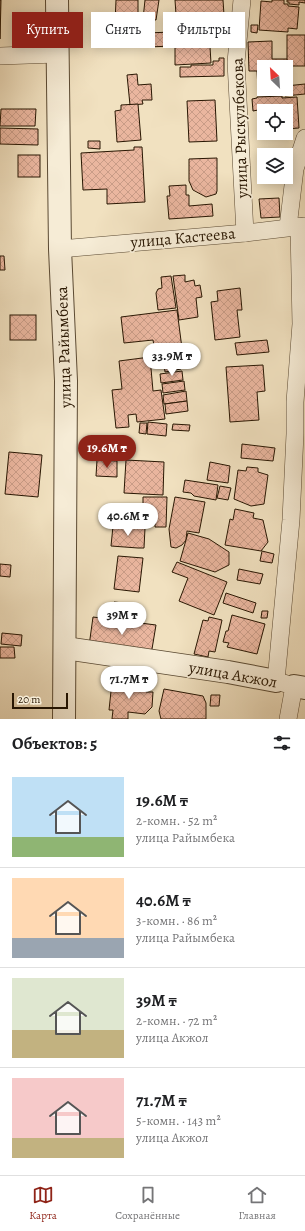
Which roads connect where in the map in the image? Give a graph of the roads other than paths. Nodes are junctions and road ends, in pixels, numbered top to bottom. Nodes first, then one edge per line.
1 (57, 0) edge
2 (242, 0) edge
3 (57, 54) junction
4 (0, 56) edge
5 (305, 138) edge
6 (297, 226) edge
7 (245, 233) junction
8 (60, 249) junction
9 (300, 403) edge
10 (65, 648) junction
11 (292, 685) edge
12 (64, 719) edge
13 (288, 719) edge

1 - 3 street, улица Райымбека
2 - 7 street, улица Рыскулбекова
3 - 4 street
3 - 8 street, улица Райымбека
5 - 6 street
6 - 7 street, улица Кастеева
6 - 9 street
7 - 8 street, улица Кастеева
8 - 10 street, улица Райымбека
9 - 11 street
10 - 11 street, улица Акжол
10 - 12 street, улица Райымбека
11 - 13 street

